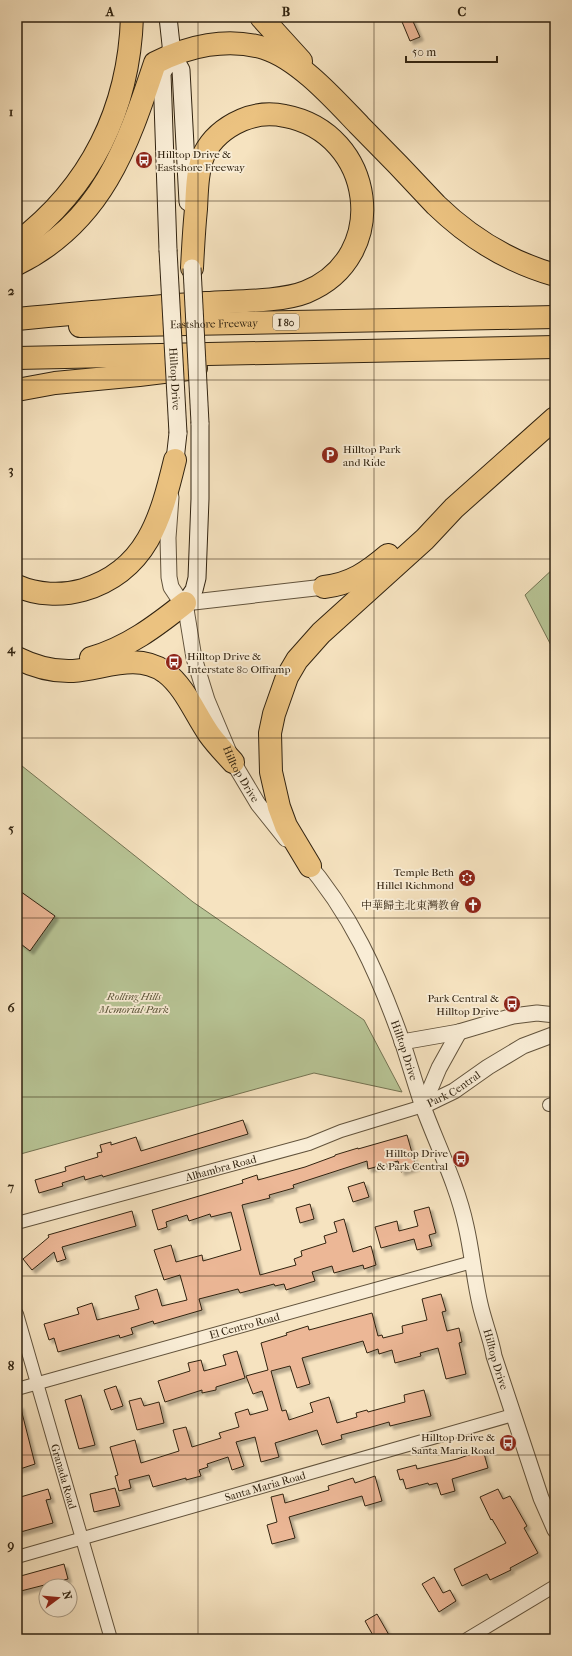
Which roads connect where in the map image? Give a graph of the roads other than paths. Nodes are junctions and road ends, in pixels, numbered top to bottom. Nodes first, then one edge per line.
1 (132, 17) edge
2 (168, 17) edge
3 (261, 17) edge
4 (172, 54) junction
5 (329, 94) junction
6 (17, 243) edge
7 (17, 264) edge
8 (192, 268) junction
9 (555, 275) edge
10 (555, 317) edge
11 (17, 319) edge
12 (17, 328) edge
13 (555, 347) edge
14 (324, 352) junction
15 (17, 358) edge
16 (17, 390) edge
17 (555, 418) edge
18 (175, 460) junction
19 (454, 508) junction
20 (17, 586) edge
21 (324, 587) joint
22 (185, 603) junction
23 (17, 657) edge
24 (233, 762) junction
25 (310, 866) junction
26 (555, 1015) edge
27 (459, 1032) junction
28 (555, 1034) edge
29 (402, 1042) junction
30 (423, 1106) junction
31 (17, 1224) edge
32 (472, 1262) junction
33 (17, 1314) edge
34 (37, 1383) junction
35 (17, 1389) edge
36 (514, 1415) junction
37 (555, 1530) edge
38 (82, 1539) junction
39 (17, 1557) edge
40 (555, 1586) edge
41 (111, 1639) edge
42 (467, 1639) edge

1 - 6 highway
2 - 4 main road, Hilltop Drive
3 - 5 highway
4 - 5 highway
4 - 7 highway
4 - 8 main road, Hilltop Drive
4 - 18 main road, Hilltop Drive, bridge
5 - 9 highway
8 - 11 highway
8 - 22 main road, Hilltop Drive, bridge
10 - 12 highway, Eastshore Freeway / I 80
13 - 14 highway
14 - 15 highway
14 - 16 highway
17 - 19 highway
18 - 20 highway
18 - 22 street, Hilltop Drive
19 - 21 highway
19 - 25 highway
21 - 22 street
22 - 23 highway
22 - 24 street, Hilltop Drive
23 - 24 highway
24 - 25 street, Hilltop Drive
25 - 29 street, Hilltop Drive
26 - 27 street
27 - 29 street
27 - 30 street, Park Central
28 - 30 street, Park Central
29 - 30 street, Hilltop Drive
30 - 31 street, Alhambra Road
30 - 32 street, Hilltop Drive
32 - 34 street, El Centro Road
32 - 36 street, Hilltop Drive
33 - 34 street, Granada Road
34 - 35 street, El Centro Road
34 - 38 street, Granada Road
36 - 37 street, Hilltop Drive
36 - 38 street, Santa Maria Road
38 - 39 street, Santa Maria Road
38 - 41 street, Granada Road
40 - 42 street

